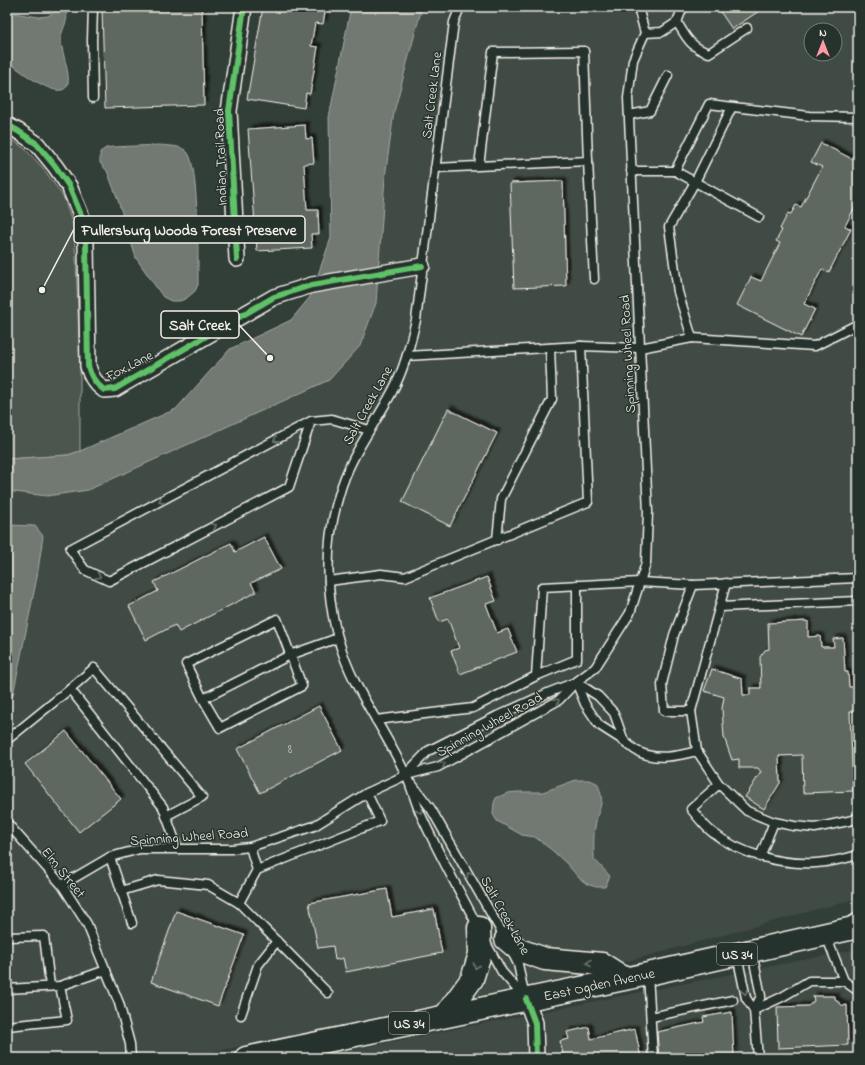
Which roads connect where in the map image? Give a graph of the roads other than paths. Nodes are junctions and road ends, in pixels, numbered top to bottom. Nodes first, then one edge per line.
1 (92, 7) edge
2 (244, 7) edge
3 (460, 7) edge
4 (638, 7) edge
5 (683, 7) edge
6 (677, 22) junction
7 (748, 28) dead end
8 (645, 33) junction
9 (668, 75) dead end
10 (93, 98) dead end
11 (732, 107) junction
12 (629, 115) junction
13 (858, 117) edge
14 (7, 125) edge
15 (588, 161) junction
16 (479, 166) junction
17 (435, 168) junction
18 (631, 171) junction
19 (675, 171) junction
20 (695, 182) junction
21 (759, 217) dead end
22 (237, 259) dead end
23 (422, 266) junction
24 (594, 279) dead end
25 (858, 324) edge
26 (692, 338) junction
27 (581, 346) junction
28 (550, 348) junction
29 (640, 348) junction
30 (407, 356) junction
31 (310, 421) junction
32 (369, 430) junction
33 (497, 540) junction
34 (858, 578) edge
35 (329, 581) junction
36 (640, 582) junction
37 (726, 583) junction
38 (577, 585) junction
39 (693, 585) junction
40 (858, 600) edge
41 (720, 607) junction
42 (338, 638) junction
43 (290, 655) junction
44 (536, 676) junction
45 (576, 682) junction
46 (70, 689) junction
47 (203, 699) junction
48 (691, 711) junction
49 (376, 720) junction
50 (7, 740) edge
51 (624, 741) junction
52 (697, 751) junction
53 (406, 775) junction
54 (719, 784) junction
55 (367, 793) junction
56 (166, 816) junction
57 (856, 819) edge
58 (774, 822) junction
59 (7, 823) edge
60 (858, 828) edge
61 (250, 847) junction
62 (178, 850) junction
63 (858, 855) edge
64 (110, 857) junction
65 (760, 857) junction
66 (257, 870) junction
67 (62, 885) junction
68 (121, 890) junction
69 (239, 903) junction
70 (132, 923) dead end
71 (856, 927) edge
72 (479, 928) junction
73 (826, 935) junction
74 (7, 937) edge
75 (506, 939) junction
76 (277, 941) junction
77 (744, 952) junction
78 (106, 970) junction
79 (648, 974) junction
80 (624, 978) junction
81 (844, 981) junction
82 (50, 986) junction
83 (60, 986) junction
84 (7, 989) edge
85 (858, 992) edge
86 (328, 993) dead end
87 (526, 999) junction
88 (733, 1000) dead end
89 (754, 1010) junction
90 (241, 1015) dead end
91 (445, 1016) junction
92 (651, 1017) junction
93 (7, 1026) edge
94 (277, 1055) edge
95 (132, 1058) edge
96 (246, 1058) edge
97 (536, 1058) edge
98 (654, 1058) edge
99 (758, 1058) edge

1 - 10 lane
2 - 22 street, Indian Trail Road
3 - 17 lane, Salt Creek Lane
4 - 8 lane
5 - 6 lane
6 - 7 lane
6 - 8 lane
8 - 12 lane, Spinning Wheel Road
9 - 12 lane
11 - 13 lane
11 - 19 lane
11 - 20 lane
12 - 18 lane, Spinning Wheel Road
14 - 23 street, Fox Lane
15 - 16 lane
15 - 16 lane
15 - 24 lane
16 - 17 lane
17 - 23 lane, Salt Creek Lane
18 - 19 lane
18 - 29 lane, Spinning Wheel Road
19 - 20 lane
20 - 21 lane
20 - 26 lane
23 - 30 lane, Salt Creek Lane
25 - 26 lane
26 - 29 lane
27 - 28 lane
27 - 29 lane
27 - 33 lane
28 - 30 lane
28 - 33 lane
29 - 36 lane, Spinning Wheel Road
30 - 32 lane, Salt Creek Lane
31 -> 31 lane
31 - 32 lane
32 - 35 lane, Salt Creek Lane
33 - 35 lane
34 - 37 lane
35 - 42 lane, Salt Creek Lane
36 - 38 lane
36 - 39 lane
36 - 45 lane, Spinning Wheel Road
37 - 39 lane
37 - 41 lane
38 - 44 lane
38 - 44 lane
39 - 48 lane
40 - 41 lane
41 - 48 lane
42 - 43 lane
42 - 49 lane, Salt Creek Lane
43 - 47 lane
43 - 47 lane
43 - 47 lane
44 - 49 lane
45 - 51 lane
45 - 51 lane
45 - 53 lane, Spinning Wheel Road
53 -> 45 lane, Spinning Wheel Road
46 - 50 lane
46 - 56 lane
46 - 56 lane
48 - 52 lane
49 - 53 lane, Salt Creek Lane
51 - 52 lane
52 - 54 lane
53 - 55 lane, Spinning Wheel Road
53 -> 72 lane, Salt Creek Lane
75 -> 53 lane, Salt Creek Lane
54 - 58 lane
54 - 65 lane
55 - 61 lane, Spinning Wheel Road
55 - 66 lane
56 - 62 lane
57 - 58 lane
57 - 60 lane
58 - 65 lane
59 - 67 lane, Elm Street
61 - 62 lane, Spinning Wheel Road
61 - 66 lane
62 - 64 lane, Spinning Wheel Road
63 - 65 lane
64 - 67 lane, Spinning Wheel Road
64 - 68 lane
66 - 69 lane
67 - 78 lane, Elm Street
68 - 69 lane
68 - 70 lane
69 - 76 lane
71 - 73 main road, East Ogden Avenue / US 34
72 - 87 lane, Salt Creek Lane
72 -> 91 main road
73 - 77 main road, East Ogden Avenue / US 34
73 - 81 lane
74 - 82 lane
80 -> 75 main road
75 - 87 lane, Salt Creek Lane
76 - 86 lane
76 - 90 lane
77 - 79 main road, East Ogden Avenue / US 34
77 -> 89 lane
77 - 89 lane
78 - 83 lane
78 - 95 lane, Elm Street
79 - 80 main road, East Ogden Avenue / US 34
79 - 92 lane
80 - 87 main road, East Ogden Avenue / US 34
81 - 85 lane
81 - 89 lane
82 - 83 lane
82 - 84 lane
83 - 93 lane
87 - 91 main road, East Ogden Avenue / US 34
87 - 97 street
88 - 92 lane
89 - 99 lane
91 - 94 main road, East Ogden Avenue / US 34
92 - 98 lane
94 - 96 main road, East Ogden Avenue / US 34

